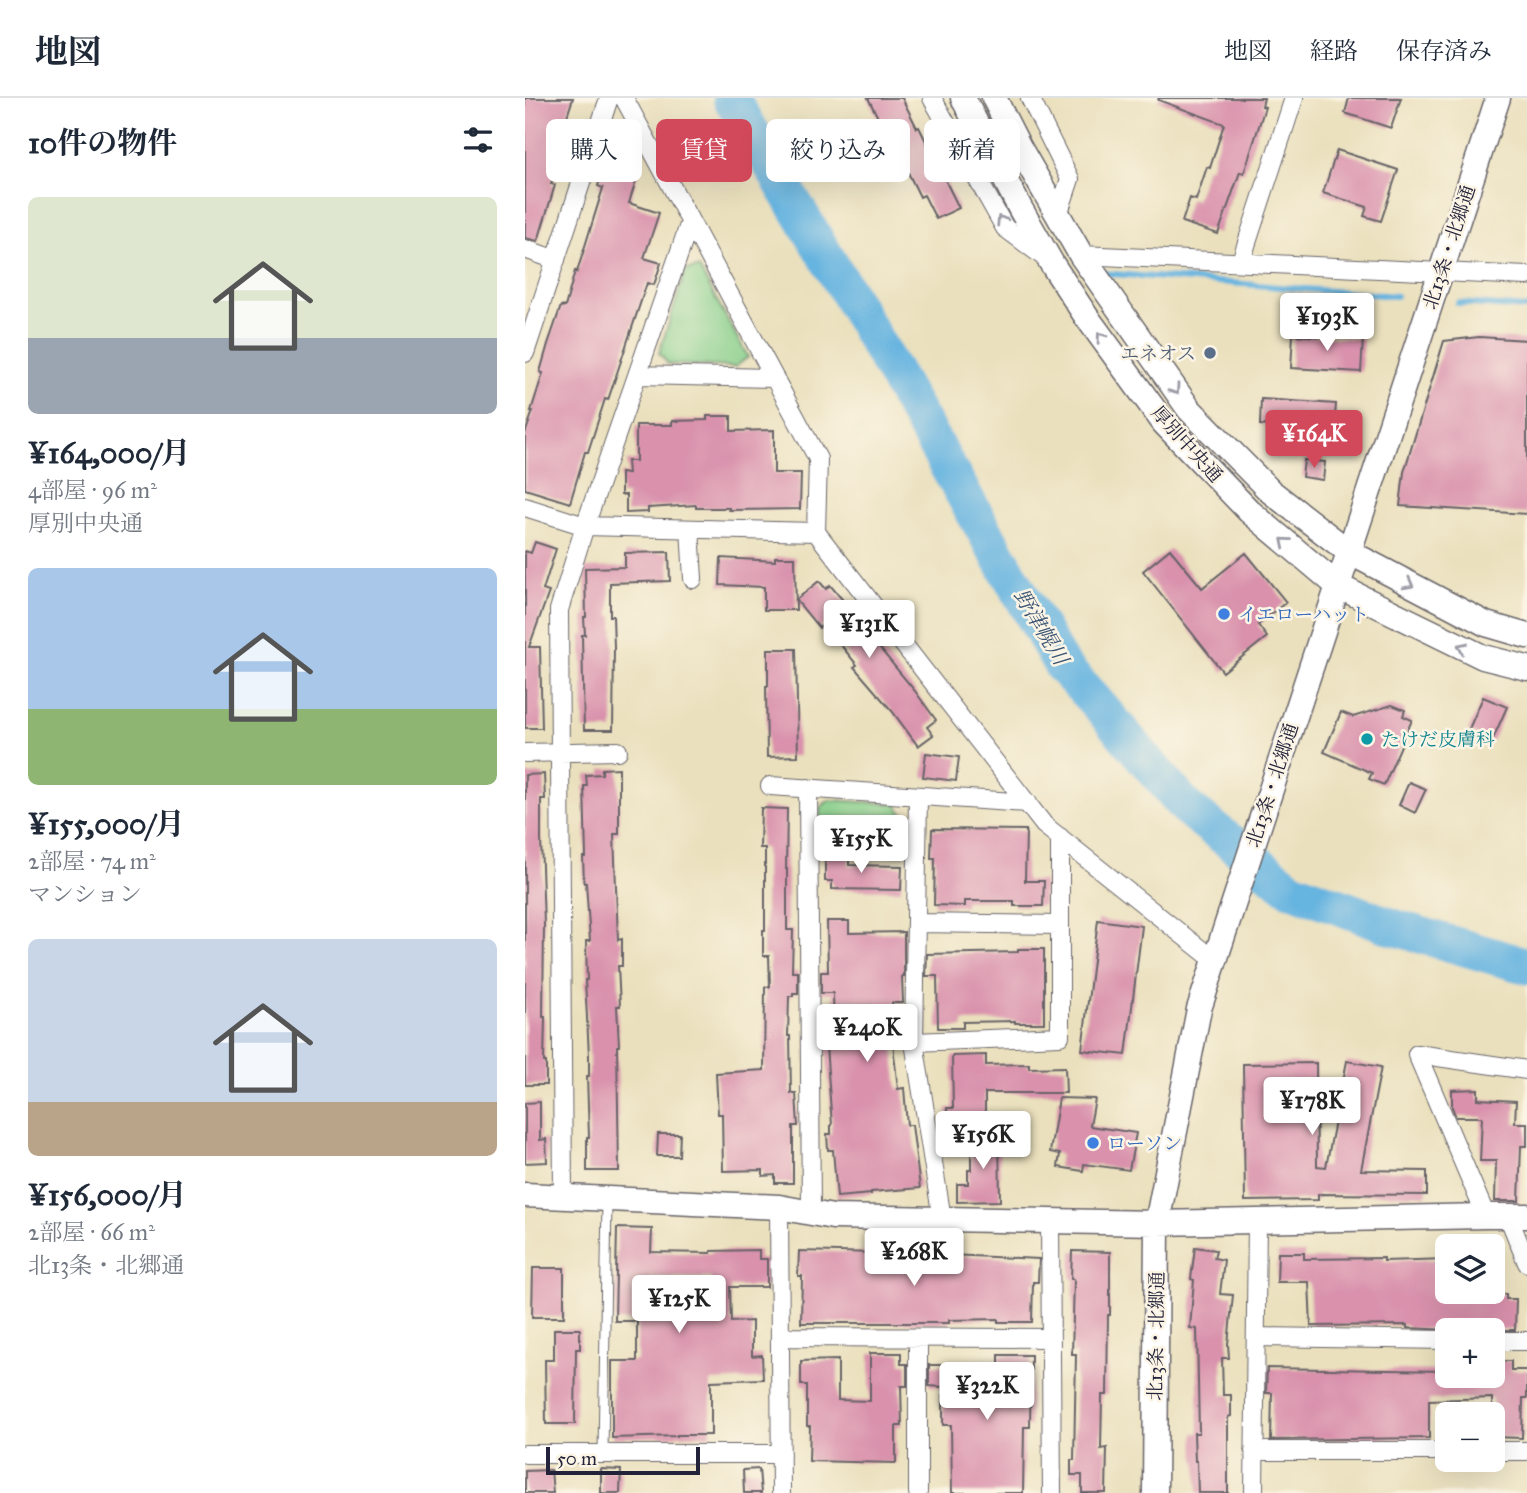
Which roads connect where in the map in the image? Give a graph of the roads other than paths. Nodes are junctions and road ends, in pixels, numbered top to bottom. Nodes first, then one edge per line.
1 (609, 98) edge
2 (624, 98) edge
3 (932, 98) edge
4 (963, 98) edge
5 (993, 98) edge
6 (1030, 98) edge
7 (1294, 98) edge
8 (1498, 98) edge
9 (1058, 215) junction
10 (690, 222) junction
11 (525, 249) edge
12 (1081, 254) junction
13 (555, 260) junction
14 (1241, 261) junction
15 (1052, 264) junction
16 (1441, 272) junction
17 (1527, 276) edge
18 (525, 353) edge
19 (638, 375) junction
20 (774, 377) junction
21 (525, 508) edge
22 (585, 526) junction
23 (690, 529) junction
24 (816, 531) junction
25 (1349, 552) junction
26 (693, 579) dead end
27 (1338, 586) junction
28 (1527, 636) edge
29 (1527, 668) edge
30 (618, 751) dead end
31 (560, 752) junction
32 (525, 753) edge
33 (770, 786) dead end
34 (808, 788) junction
35 (918, 796) junction
36 (1028, 803) junction
37 (1060, 837) junction
38 (916, 923) junction
39 (1060, 925) junction
40 (1214, 960) junction
41 (914, 1042) junction
42 (1527, 1070) edge
43 (525, 1195) edge
44 (563, 1197) junction
45 (607, 1199) junction
46 (779, 1207) junction
47 (811, 1213) junction
48 (1507, 1216) edge
49 (941, 1219) junction
50 (1050, 1221) junction
51 (1257, 1221) junction
52 (1157, 1223) junction
53 (1527, 1263) edge
54 (1255, 1336) junction
55 (780, 1337) junction
56 (918, 1338) junction
57 (1051, 1338) junction
58 (1435, 1340) edge
59 (1505, 1340) edge
60 (1527, 1341) edge
61 (1254, 1451) junction
62 (1435, 1451) edge
63 (1505, 1451) edge
64 (1527, 1451) edge
65 (525, 1454) edge
66 (603, 1454) junction
67 (781, 1454) junction
68 (781, 1493) edge
69 (918, 1493) edge
70 (1052, 1493) edge
71 (1155, 1493) edge
72 (1254, 1493) edge

1 - 13 street
2 - 10 street
15 -> 3 street
4 - 15 street, 厚別中央通
5 - 9 street, 厚別中央通
6 - 9 street
7 - 14 street
8 - 16 street, 北13条・北郷通
9 - 12 street, 厚別中央通
10 - 19 street
10 - 20 street
11 - 13 street
12 - 14 street
12 -> 25 street, 厚別中央通
13 - 18 street
14 - 16 street
27 -> 15 street, 厚別中央通
16 - 17 street
16 - 25 street, 北13条・北郷通
19 - 20 street
19 - 22 street
20 - 24 street
21 - 22 street
22 - 23 street
22 - 31 street
23 - 24 street
23 - 26 street
24 - 36 street
25 - 27 street, 北13条・北郷通
25 -> 28 street, 厚別中央通
29 -> 27 street, 厚別中央通
27 - 40 street, 北13条・北郷通
30 - 31 street
31 - 32 street
31 - 44 street
33 - 34 street
34 - 35 street
34 - 47 street
35 - 36 street
35 - 38 street
36 - 37 street
37 - 39 street
37 - 40 street
38 - 39 street
38 - 41 street
39 - 41 street
40 - 52 street, 北13条・北郷通
41 - 49 street
42 - 48 street
43 - 44 street
44 - 45 street
45 - 46 street
45 - 66 lane
46 - 47 street
46 - 55 street
47 - 49 street
48 - 51 street
48 - 53 street
49 - 50 street
50 - 52 street
50 - 57 street
51 - 52 street
51 - 54 street
52 - 71 street, 北13条・北郷通
54 - 58 street
54 - 61 street
55 - 56 street
55 - 67 street
56 - 57 street
56 - 69 street
57 - 70 street
59 - 60 street
61 - 62 street
61 - 72 street
63 - 64 street
65 - 66 street
66 - 67 street
67 - 68 street

